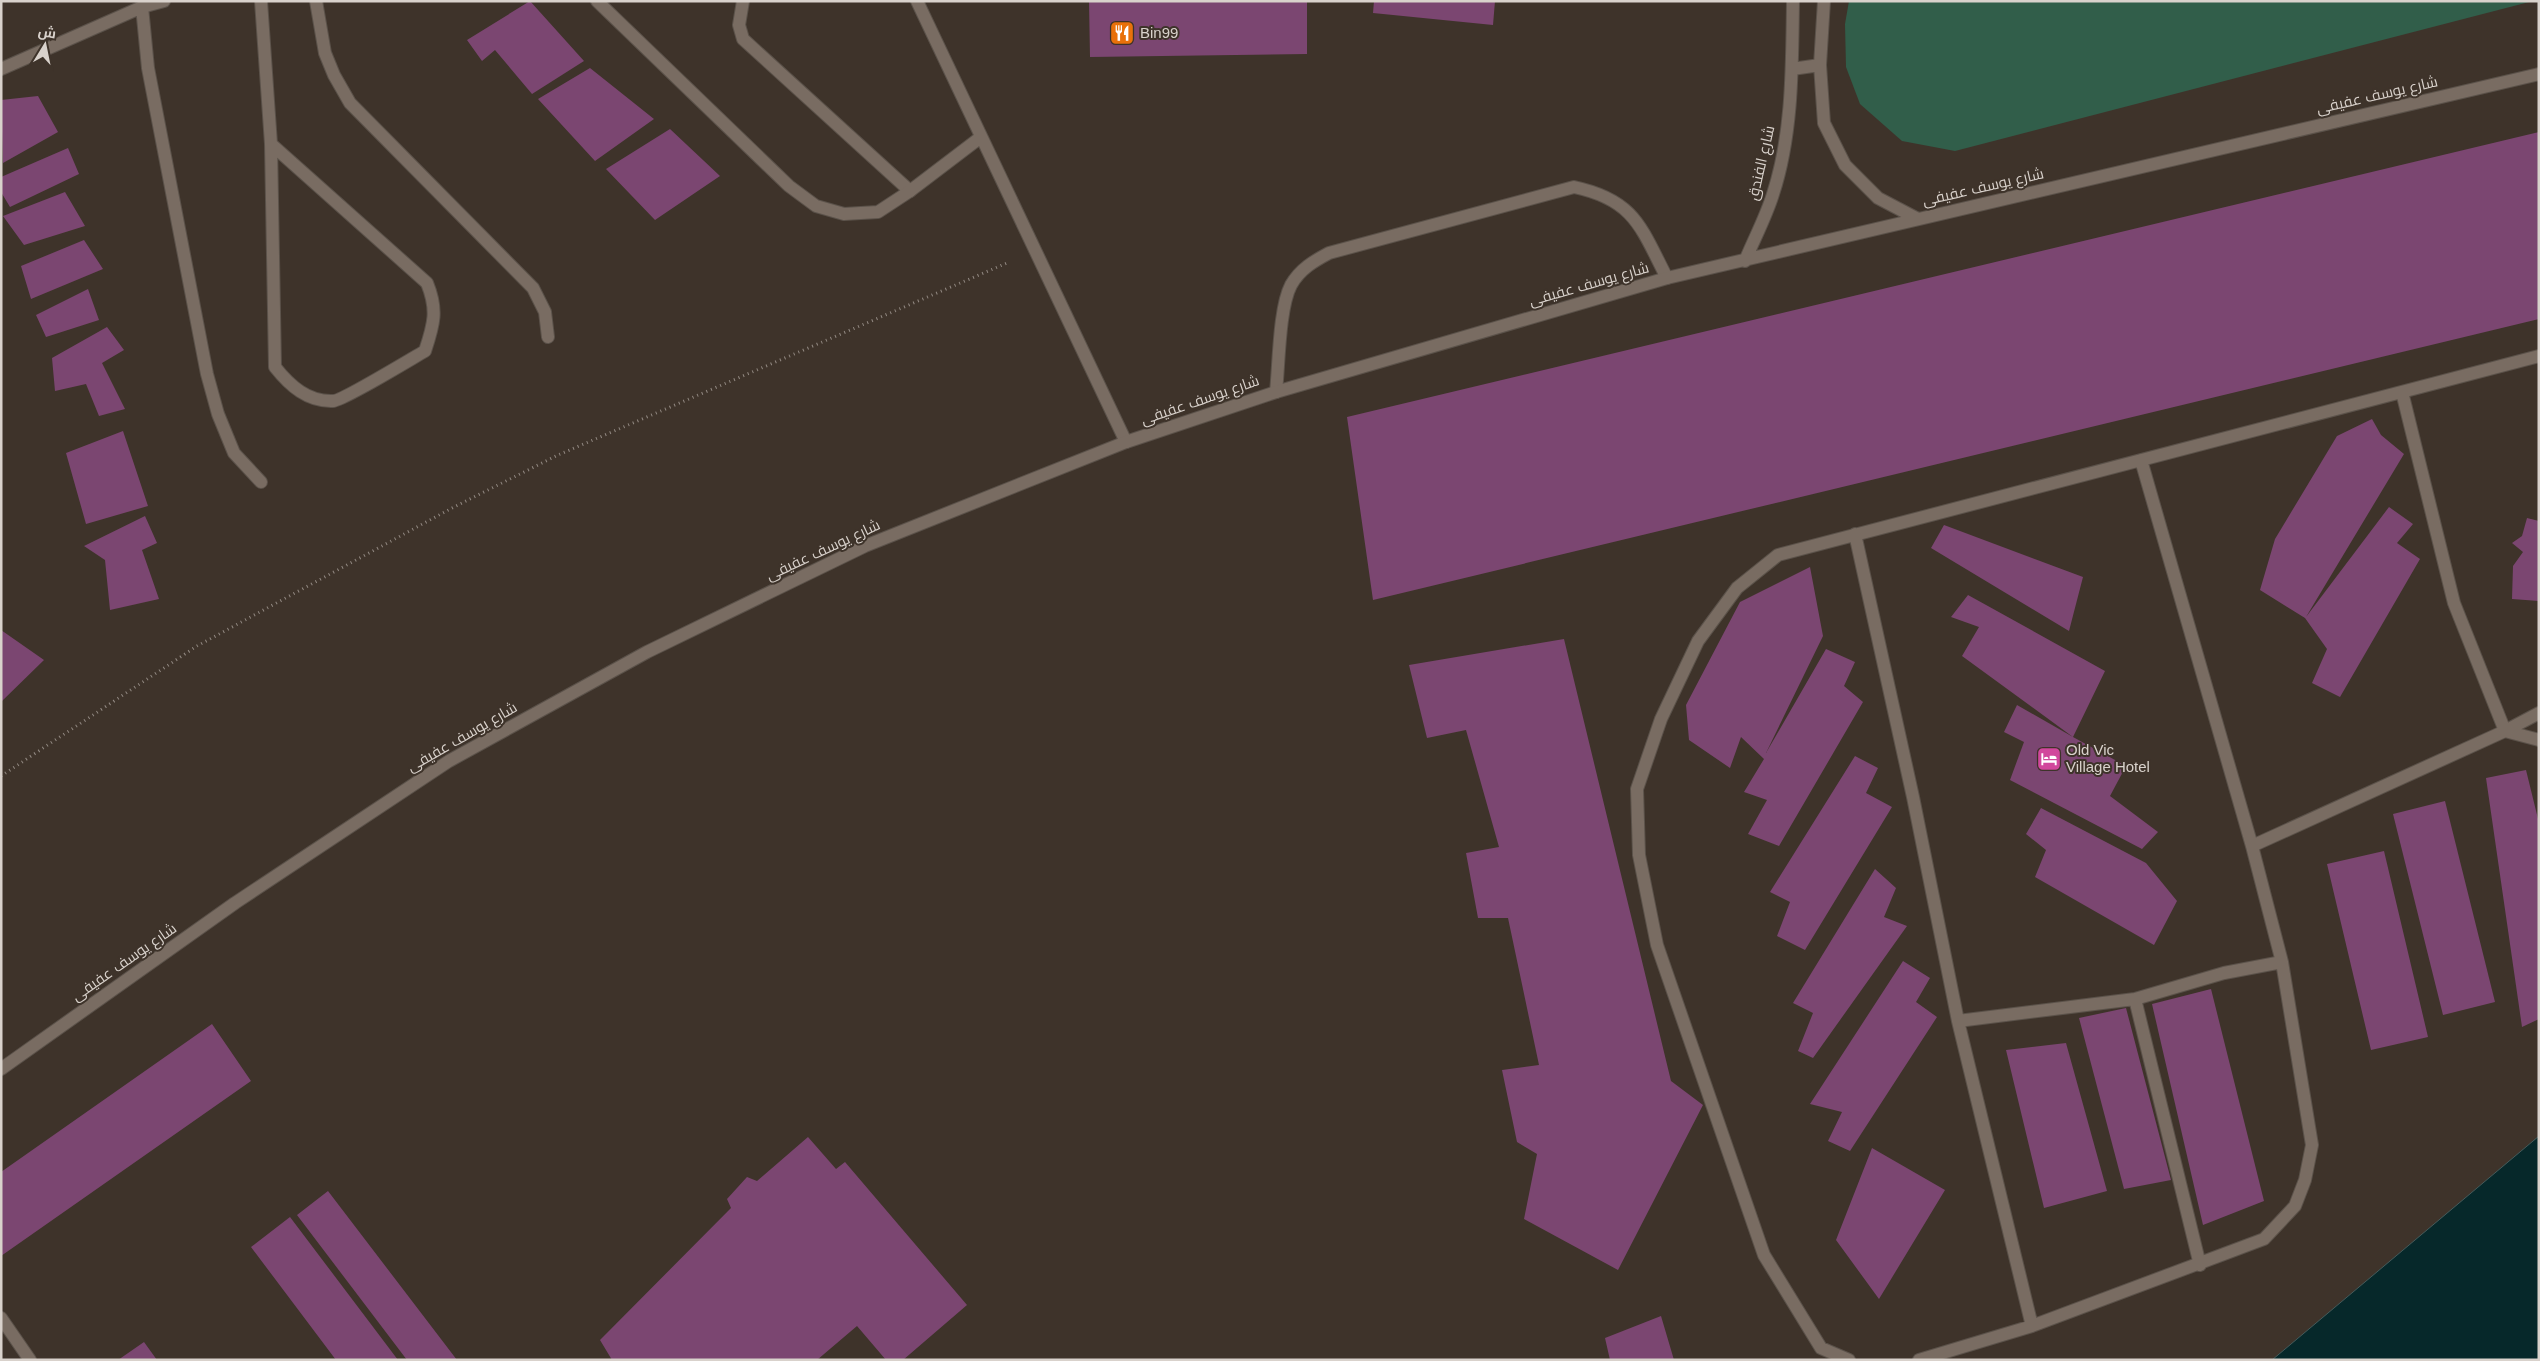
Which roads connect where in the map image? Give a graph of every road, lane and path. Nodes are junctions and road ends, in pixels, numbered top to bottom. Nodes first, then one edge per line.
1 (164, 1) edge
2 (261, 1) edge
3 (316, 1) edge
4 (597, 1) edge
5 (743, 1) edge
6 (917, 1) edge
7 (1793, 1) edge
8 (1824, 1) edge
9 (142, 7) junction
10 (1820, 66) junction
11 (1, 69) edge
12 (1792, 69) junction
13 (2539, 74) edge
14 (981, 137) junction
15 (271, 144) junction
16 (910, 191) junction
17 (1918, 218) junction
18 (1036, 251) junction
19 (1745, 261) junction
20 (1667, 278) junction
21 (548, 337) dead end
22 (2539, 356) edge
23 (1276, 392) junction
24 (2402, 392) junction
25 (1126, 442) junction
26 (2141, 460) junction
27 (261, 482) dead end
28 (1855, 534) junction
29 (2539, 713) edge
30 (2505, 731) junction
31 (2539, 740) edge
32 (1, 776) edge
33 (2252, 846) junction
34 (2282, 962) junction
35 (2135, 999) junction
36 (1958, 1021) junction
37 (1, 1069) edge
38 (2200, 1265) junction
39 (1, 1318) edge
40 (2032, 1326) junction
41 (30, 1360) edge
42 (1849, 1360) edge
43 (1919, 1360) edge

1 - 9 street
2 - 15 street
3 - 21 street
4 - 16 street
5 - 16 street
6 - 14 street
7 - 12 street, شارع الفندق
8 - 10 street
9 - 11 street
9 - 27 street
10 - 12 street
10 - 17 street
12 - 19 street, شارع الفندق
13 - 17 street, شارع يوسف عفيفى
14 - 16 street
14 - 18 street
15 - 15 street
17 - 19 street, شارع يوسف عفيفى
18 - 25 street
18 - 32 path
19 - 20 street, شارع يوسف عفيفى
20 - 23 street, شارع يوسف عفيفى
20 - 23 street
22 - 24 street
23 - 25 street, شارع يوسف عفيفى
24 - 26 street
24 - 30 street
25 - 37 street, شارع يوسف عفيفى
26 - 28 street
26 - 33 street
28 - 36 street
28 - 42 street
29 - 30 street
30 - 31 street
30 - 33 street
33 - 34 street
34 - 35 street
34 - 38 street
35 - 36 street
35 - 38 street
36 - 40 street
38 - 40 street
39 - 41 street
40 - 43 street

